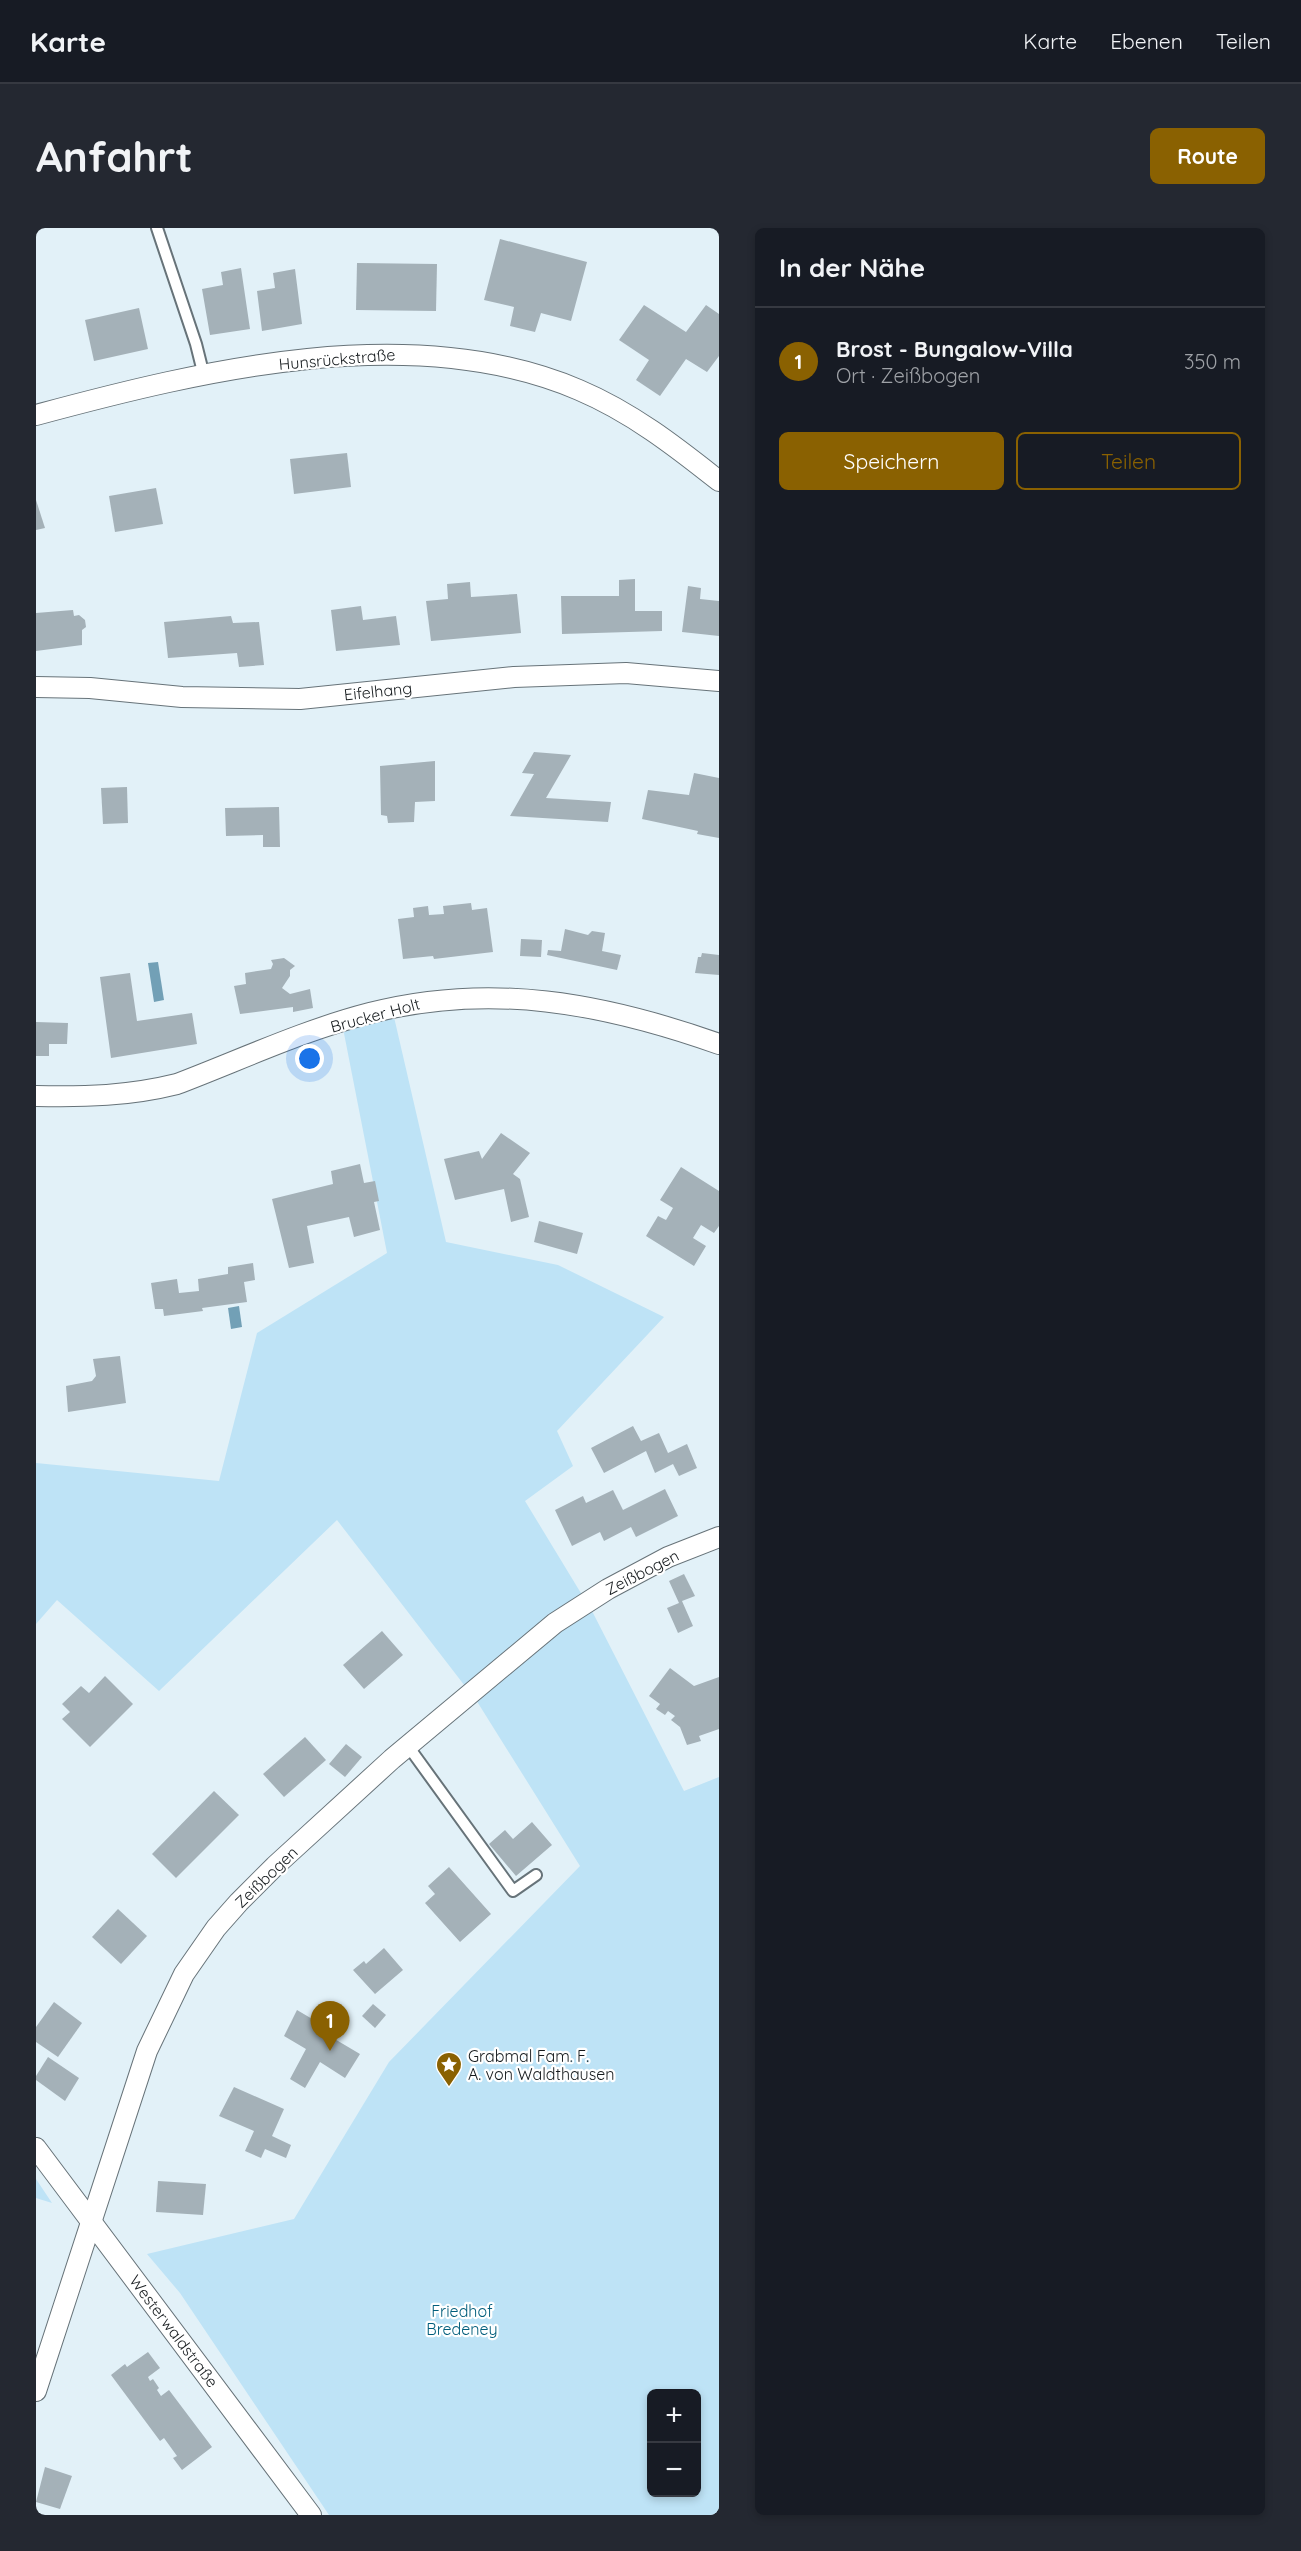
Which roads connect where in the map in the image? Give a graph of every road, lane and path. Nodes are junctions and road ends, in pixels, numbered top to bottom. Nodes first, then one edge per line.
1 (157, 228) edge
2 (204, 376) junction
3 (36, 415) edge
4 (719, 481) edge
5 (719, 681) edge
6 (36, 687) edge
7 (719, 1044) edge
8 (36, 1096) edge
9 (719, 1537) edge
10 (408, 1746) junction
11 (536, 1875) dead end
12 (36, 2148) edge
13 (91, 2221) junction
14 (36, 2391) edge
15 (311, 2515) edge

1 - 2 lane
2 - 3 street, Hunsrückstraße
2 - 4 street, Hunsrückstraße
5 - 6 street, Eifelhang
7 - 8 street, Brucker Holt
9 - 10 street, Zeißbogen
10 - 11 lane
10 - 13 street, Zeißbogen
12 - 13 street, Westerwaldstraße
13 - 14 street, Zeißbogen
13 - 15 street, Westerwaldstraße

